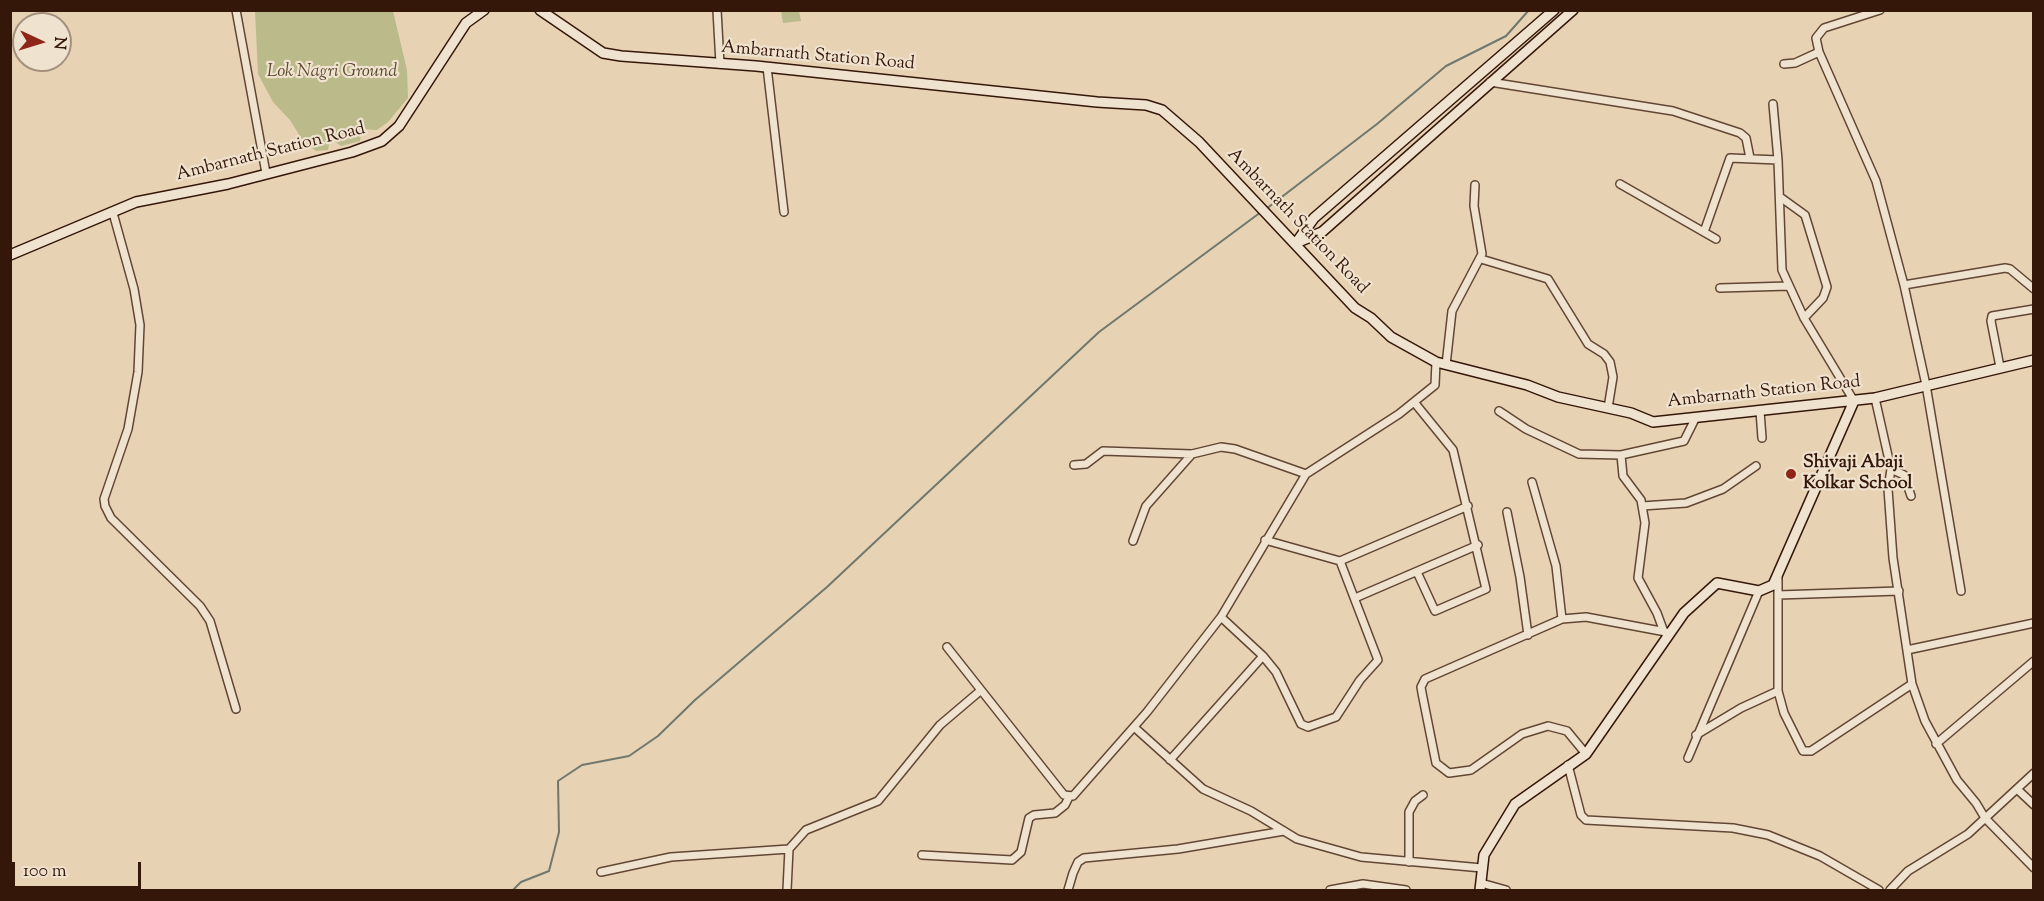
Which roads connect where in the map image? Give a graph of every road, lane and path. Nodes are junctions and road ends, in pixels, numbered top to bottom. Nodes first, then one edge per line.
1 (236, 10) edge
2 (484, 10) edge
3 (540, 10) edge
4 (717, 10) edge
5 (1554, 10) edge
6 (1574, 10) edge
7 (1880, 10) edge
8 (1819, 52) junction
9 (720, 64) junction
10 (1784, 64) dead end
11 (767, 67) junction
12 (1490, 82) junction
13 (1773, 104) dead end
14 (1750, 158) junction
15 (1779, 160) junction
16 (266, 173) junction
17 (1620, 184) dead end
18 (1475, 185) dead end
19 (1780, 197) junction
20 (784, 212) dead end
21 (113, 213) junction
22 (1704, 232) junction
23 (1716, 239) dead end
24 (1296, 243) junction
25 (10, 255) edge
26 (1481, 259) junction
27 (1904, 285) junction
28 (1790, 286) junction
29 (1720, 288) dead end
30 (2034, 289) edge
31 (2034, 309) edge
32 (1804, 318) junction
33 (2034, 360) edge
34 (1441, 363) junction
35 (2000, 367) junction
36 (1926, 385) junction
37 (1875, 398) junction
38 (1854, 401) junction
39 (1414, 402) junction
40 (1608, 408) junction
41 (1498, 411) dead end
42 (1760, 411) junction
43 (1695, 419) junction
44 (1762, 438) dead end
45 (1192, 454) junction
46 (1621, 455) junction
47 (1074, 465) dead end
48 (1756, 466) dead end
49 (1891, 469) junction
50 (1306, 474) junction
51 (1532, 482) dead end
52 (1911, 496) dead end
53 (1468, 506) junction
54 (1642, 506) junction
55 (1507, 512) dead end
56 (1265, 540) junction
57 (1133, 541) dead end
58 (1478, 545) junction
59 (1340, 561) junction
60 (1417, 572) junction
61 (1778, 578) junction
62 (1759, 591) junction
63 (1899, 591) junction
64 (1960, 591) dead end
65 (1778, 595) junction
66 (1355, 598) junction
67 (1221, 617) junction
68 (1562, 619) junction
69 (2034, 623) edge
70 (1667, 632) junction
71 (1528, 635) junction
72 (947, 647) dead end
73 (1907, 650) junction
74 (1263, 656) junction
75 (2034, 661) edge
76 (1912, 684) junction
77 (980, 691) junction
78 (1778, 692) junction
79 (236, 709) dead end
80 (1134, 727) junction
81 (1695, 735) junction
82 (1936, 744) junction
83 (1586, 754) junction
84 (1688, 758) dead end
85 (1170, 760) junction
86 (1568, 765) junction
87 (2034, 773) edge
88 (2017, 789) junction
89 (1423, 795) dead end
90 (1069, 797) junction
91 (2034, 806) edge
92 (1984, 818) junction
93 (1284, 831) junction
94 (789, 849) junction
95 (921, 855) dead end
96 (1408, 861) junction
97 (1482, 868) junction
98 (2034, 868) edge
99 (601, 872) dead end
100 (1481, 887) edge
101 (787, 891) edge
102 (1068, 891) edge
103 (1330, 891) edge
104 (1406, 891) edge
105 (1506, 891) edge
106 (1879, 891) edge
107 (1890, 891) edge

1 - 16 street
2 - 16 main road, Ambarnath Station Road
3 - 9 main road, Ambarnath Station Road
4 - 9 street
5 - 24 main road
6 - 12 main road
7 - 8 street
8 - 10 street
8 - 27 street
9 - 11 main road, Ambarnath Station Road
11 - 20 street
11 - 24 main road, Ambarnath Station Road
12 - 14 street
12 - 24 main road
13 - 15 street
14 - 15 street
14 - 22 street
15 - 19 street
16 - 21 main road, Ambarnath Station Road
17 - 22 street
18 - 26 street
19 - 28 street
19 - 32 street
21 - 25 main road, Ambarnath Station Road
21 - 79 street
22 - 23 street
24 - 34 main road, Ambarnath Station Road
26 - 34 street
26 - 40 street
27 - 30 street
27 - 36 street
28 - 29 street
28 - 32 street
31 - 35 street
32 - 38 street
33 - 35 main road, Ambarnath Station Road
34 - 39 street
34 - 40 main road, Ambarnath Station Road
35 - 36 main road, Ambarnath Station Road
36 - 37 main road, Ambarnath Station Road
36 - 64 street
37 - 38 main road, Ambarnath Station Road
37 - 49 street
38 - 42 main road, Ambarnath Station Road
38 - 61 main road
39 - 50 street
39 - 53 street
40 - 43 main road, Ambarnath Station Road
41 - 46 street
42 - 43 main road, Ambarnath Station Road
42 - 44 street
43 - 46 street
45 - 47 street
45 - 50 street
45 - 57 street
46 - 54 street
48 - 54 street
49 - 52 street
49 - 63 street
50 - 56 street
51 - 68 street
53 - 58 street
53 - 59 street
54 - 70 street
55 - 71 street
56 - 59 street
56 - 67 street
58 - 60 street
58 - 60 street
59 - 66 street
60 - 66 street
61 - 62 main road
61 - 65 street
62 - 70 main road
62 - 81 street
63 - 65 street
63 - 73 street
65 - 78 street
66 - 74 street
67 - 74 street
67 - 80 street
68 - 70 street
68 - 71 street
69 - 73 street
70 - 83 main road
71 - 83 street
72 - 77 street
73 - 76 street
74 - 85 street
75 - 82 street
76 - 78 street
76 - 82 street
77 - 90 street
77 - 94 street
78 - 81 street
80 - 85 street
80 - 90 street
81 - 84 street
82 - 92 street
83 - 86 main road
85 - 93 street
86 - 97 main road
86 - 106 street
87 - 88 street
88 - 91 street
88 - 92 street
89 - 96 street
90 - 95 street
92 - 98 street
92 - 107 street
93 - 96 street
93 - 102 street
94 - 99 street
94 - 101 street
96 - 97 street
97 - 100 main road
100 - 105 street
103 - 104 street

